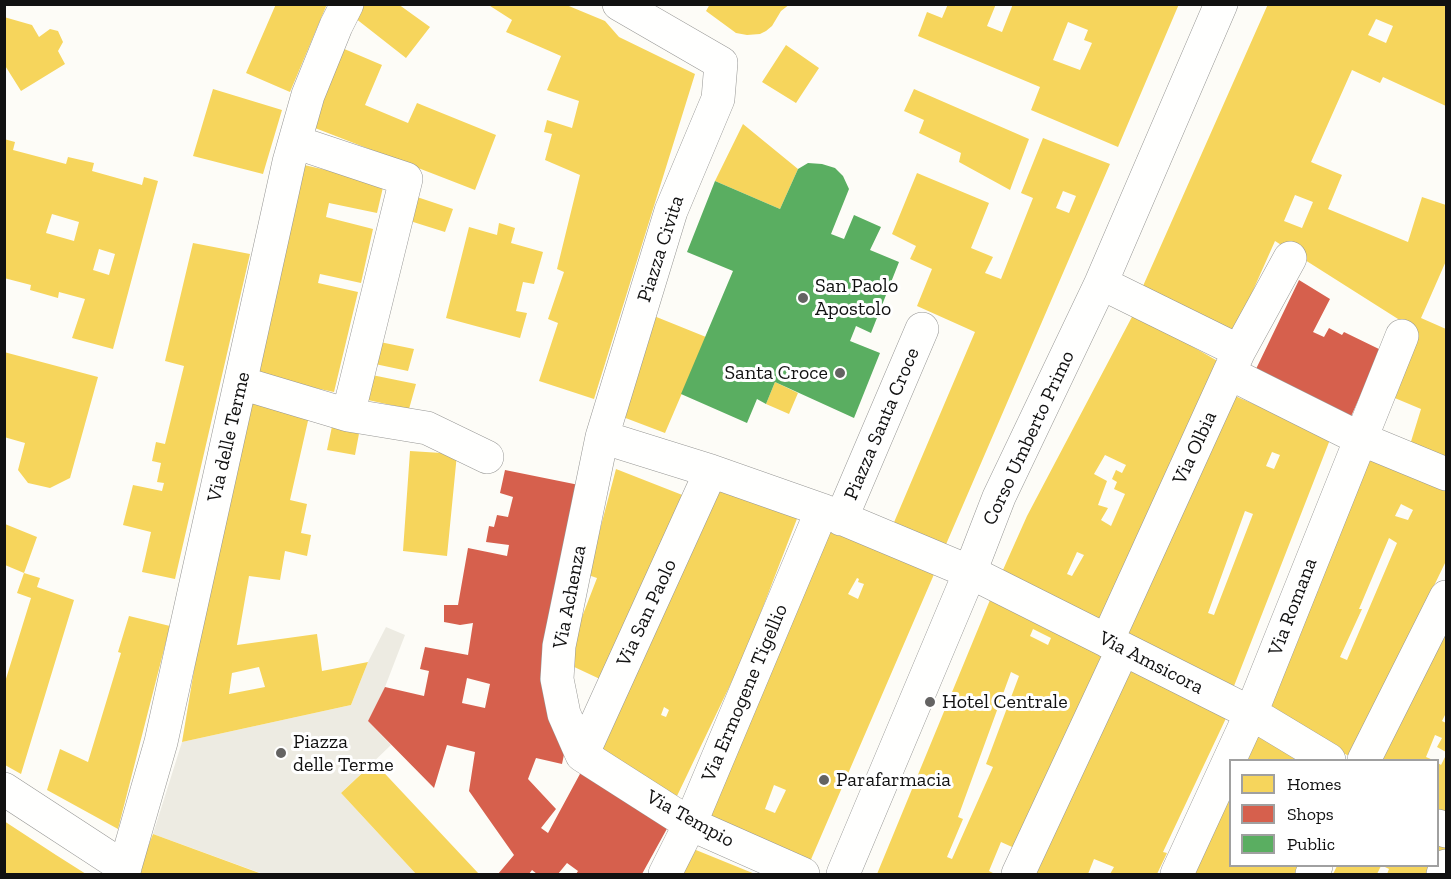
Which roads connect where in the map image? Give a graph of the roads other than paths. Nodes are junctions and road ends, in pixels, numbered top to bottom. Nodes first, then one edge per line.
1 (347, 4) edge
2 (619, 4) edge
3 (1221, 4) edge
4 (295, 142) junction
5 (1290, 258) dead end
6 (1101, 283) junction
7 (922, 329) dead end
8 (1402, 336) dead end
9 (1234, 362) junction
10 (241, 383) junction
11 (348, 415) junction
12 (602, 437) junction
13 (1361, 439) junction
14 (487, 457) dead end
15 (711, 471) junction
16 (1446, 474) edge
17 (832, 514) junction
18 (970, 572) junction
19 (1446, 597) edge
20 (1115, 645) junction
21 (1251, 713) junction
22 (582, 755) junction
23 (1230, 759) edge
24 (1327, 759) edge
25 (1365, 759) edge
26 (1229, 761) edge
27 (4, 789) edge
28 (690, 824) junction
29 (1446, 866) edge
30 (124, 871) edge
31 (665, 874) edge
32 (803, 874) edge
33 (843, 874) edge
34 (1018, 874) edge
35 (1177, 874) edge
36 (1443, 874) edge

1 - 4 street, Via delle Terme
2 - 12 street, Piazza Civita
3 - 6 street, Corso Umberto Primo
4 - 10 street, Via delle Terme
4 - 11 street
5 - 9 street, Via Olbia
6 - 9 street
6 - 18 street, Corso Umberto Primo
7 - 17 street, Piazza Santa Croce
8 - 13 street, Via Romana
9 - 13 street
9 - 20 street, Via Olbia
10 - 11 street
10 - 30 street, Via delle Terme
11 - 14 street
12 - 15 street, Via Amsicora
12 - 22 street, Via Achenza
13 - 16 street
13 - 21 street, Via Romana
15 - 17 street, Via Amsicora
15 - 22 street, Via San Paolo
17 - 18 street, Via Amsicora
17 - 28 street, Via Ermogene Tigellio
18 - 20 street, Via Amsicora
18 - 33 street, Corso Umberto Primo
19 - 25 street
20 - 21 street, Via Amsicora
20 - 34 street, Via Olbia
21 - 23 street, Via Romana
21 - 24 street, Via Amsicora
22 - 28 street, Via Tempio
26 - 35 street, Via Romana
27 - 30 street
28 - 31 street, Via Ermogene Tigellio
28 - 32 street, Via Tempio
29 - 36 street

